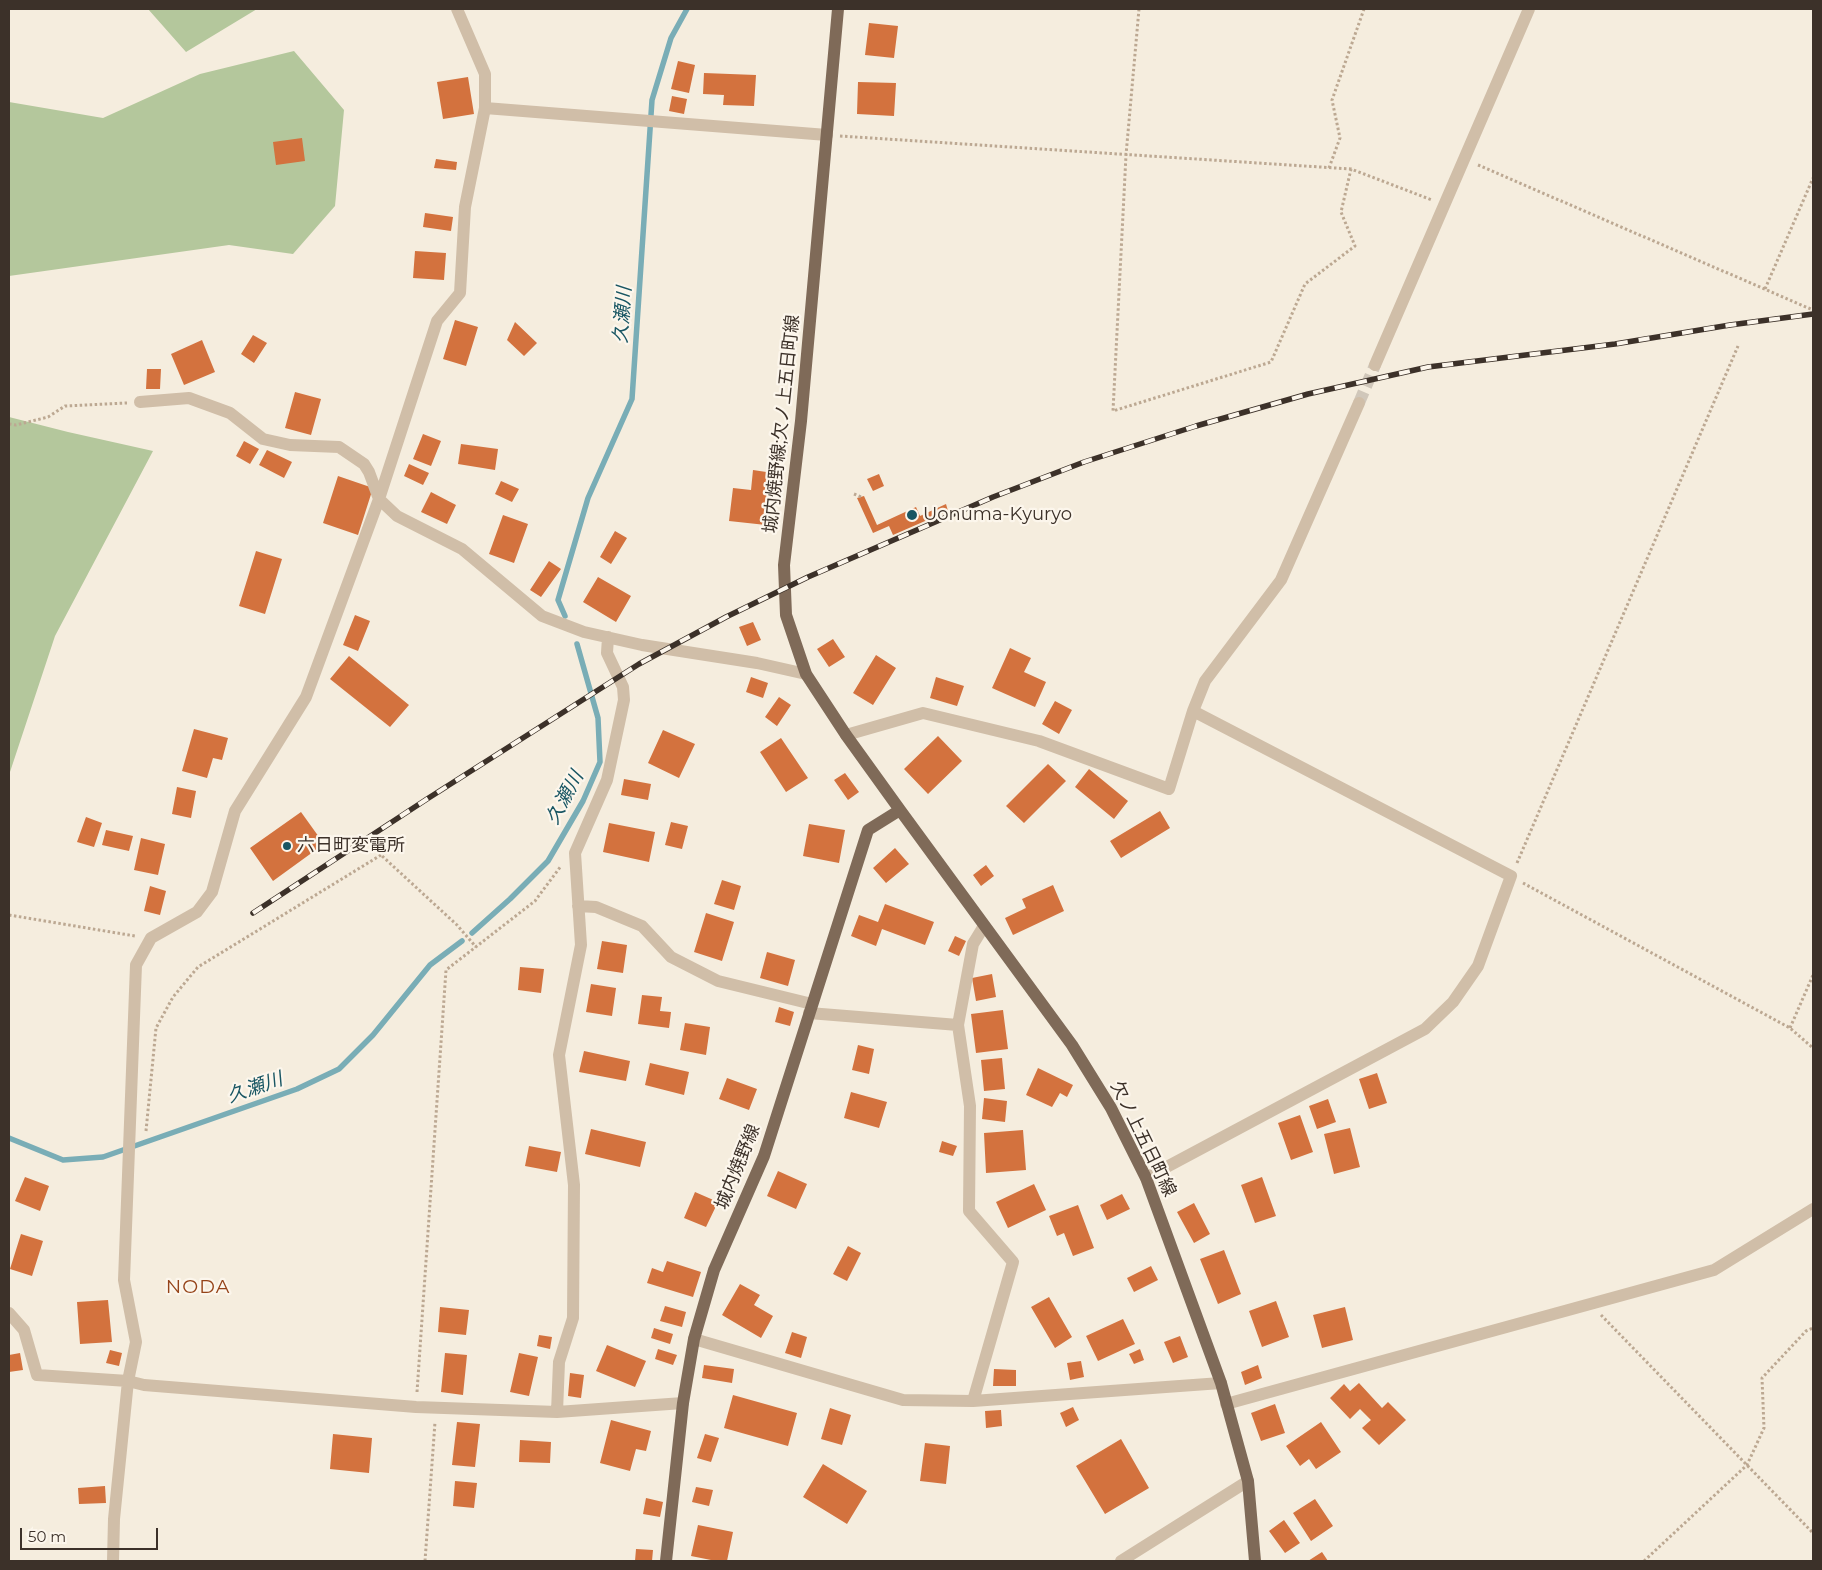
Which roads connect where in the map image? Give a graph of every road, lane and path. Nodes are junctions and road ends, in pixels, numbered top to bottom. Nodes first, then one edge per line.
1 (457, 9) edge
2 (838, 9) edge
3 (1139, 9) edge
4 (1364, 9) edge
5 (1528, 9) edge
6 (485, 108) junction
7 (827, 135) junction
8 (1126, 155) junction
9 (1464, 159) junction
10 (1329, 168) junction
11 (1351, 169) junction
12 (1813, 178) edge
13 (1444, 204) junction
14 (1765, 289) junction
15 (1813, 310) edge
16 (1738, 346) dead end
17 (1376, 365) tunnel mouth
18 (140, 402) joint
19 (1359, 403) tunnel mouth
20 (9, 424) edge
21 (854, 494) dead end
22 (861, 497) dead end
23 (379, 499) junction
24 (608, 637) junction
25 (806, 674) junction
26 (1193, 712) junction
27 (846, 735) junction
28 (900, 810) junction
29 (375, 843) dead end
30 (575, 853) junction
31 (381, 856) junction
32 (1511, 876) junction
33 (578, 906) junction
34 (9, 915) edge
35 (984, 926) junction
36 (150, 938) junction
37 (476, 947) junction
38 (1813, 975) edge
39 (811, 1008) junction
40 (958, 1025) junction
41 (1790, 1028) junction
42 (1813, 1048) edge
43 (143, 1137) dead end
44 (1146, 1178) junction
45 (1813, 1209) edge
46 (1590, 1304) junction
47 (9, 1312) edge
48 (1813, 1328) edge
49 (694, 1339) junction
50 (128, 1381) junction
51 (1221, 1384) junction
52 (972, 1401) junction
53 (683, 1403) junction
54 (1226, 1404) junction
55 (416, 1407) junction
56 (436, 1408) junction
57 (557, 1412) junction
58 (1747, 1465) junction
59 (1248, 1481) junction
60 (1813, 1533) edge
61 (113, 1561) edge
62 (426, 1561) edge
63 (666, 1561) edge
64 (1121, 1561) edge
65 (1255, 1561) edge
66 (1644, 1561) edge

1 - 6 street
2 - 7 main road, 城内焼野線;欠ノ上五日町線
3 - 8 path
4 - 10 path
5 - 9 street
6 - 7 street
6 - 23 street
7 - 8 path
7 - 25 main road, 城内焼野線;欠ノ上五日町線
8 - 10 path
8 - 11 path
9 - 13 street
9 - 14 path
10 - 11 path
11 - 13 path
12 - 14 path
13 - 17 street
14 - 15 path
16 - 32 path
18 - 20 path
18 - 23 street
19 - 26 street
21 - 22 path
23 - 24 street
23 - 36 street
24 - 25 street
24 - 30 street
25 - 27 main road, 城内焼野線;欠ノ上五日町線
26 - 27 street
26 - 32 street
27 - 28 main road, 城内焼野線;欠ノ上五日町線
28 - 35 main road, 欠ノ上五日町線
28 - 39 main road, 城内焼野線
29 - 31 path
30 - 33 street
30 - 37 path
31 - 37 path
31 - 43 path
32 - 41 path
32 - 44 street
33 - 39 street
33 - 57 street
34 - 36 path
35 - 40 street
35 - 44 main road, 欠ノ上五日町線
36 - 50 street
37 - 55 path
38 - 41 path
39 - 40 street
39 - 49 main road, 城内焼野線
40 - 52 street
41 - 42 path
44 - 51 main road, 欠ノ上五日町線
45 - 46 street
46 - 54 street
46 - 58 path
47 - 50 street
48 - 58 path
49 - 52 street
49 - 53 main road, 城内焼野線
50 - 55 street
50 - 61 street
51 - 52 street
51 - 54 main road, 欠ノ上五日町線
53 - 57 street
53 - 63 main road, 城内焼野線
54 - 59 main road, 欠ノ上五日町線
55 - 56 street
56 - 57 street
56 - 62 path
58 - 60 path
58 - 66 path
59 - 64 street
59 - 65 main road, 欠ノ上五日町線

